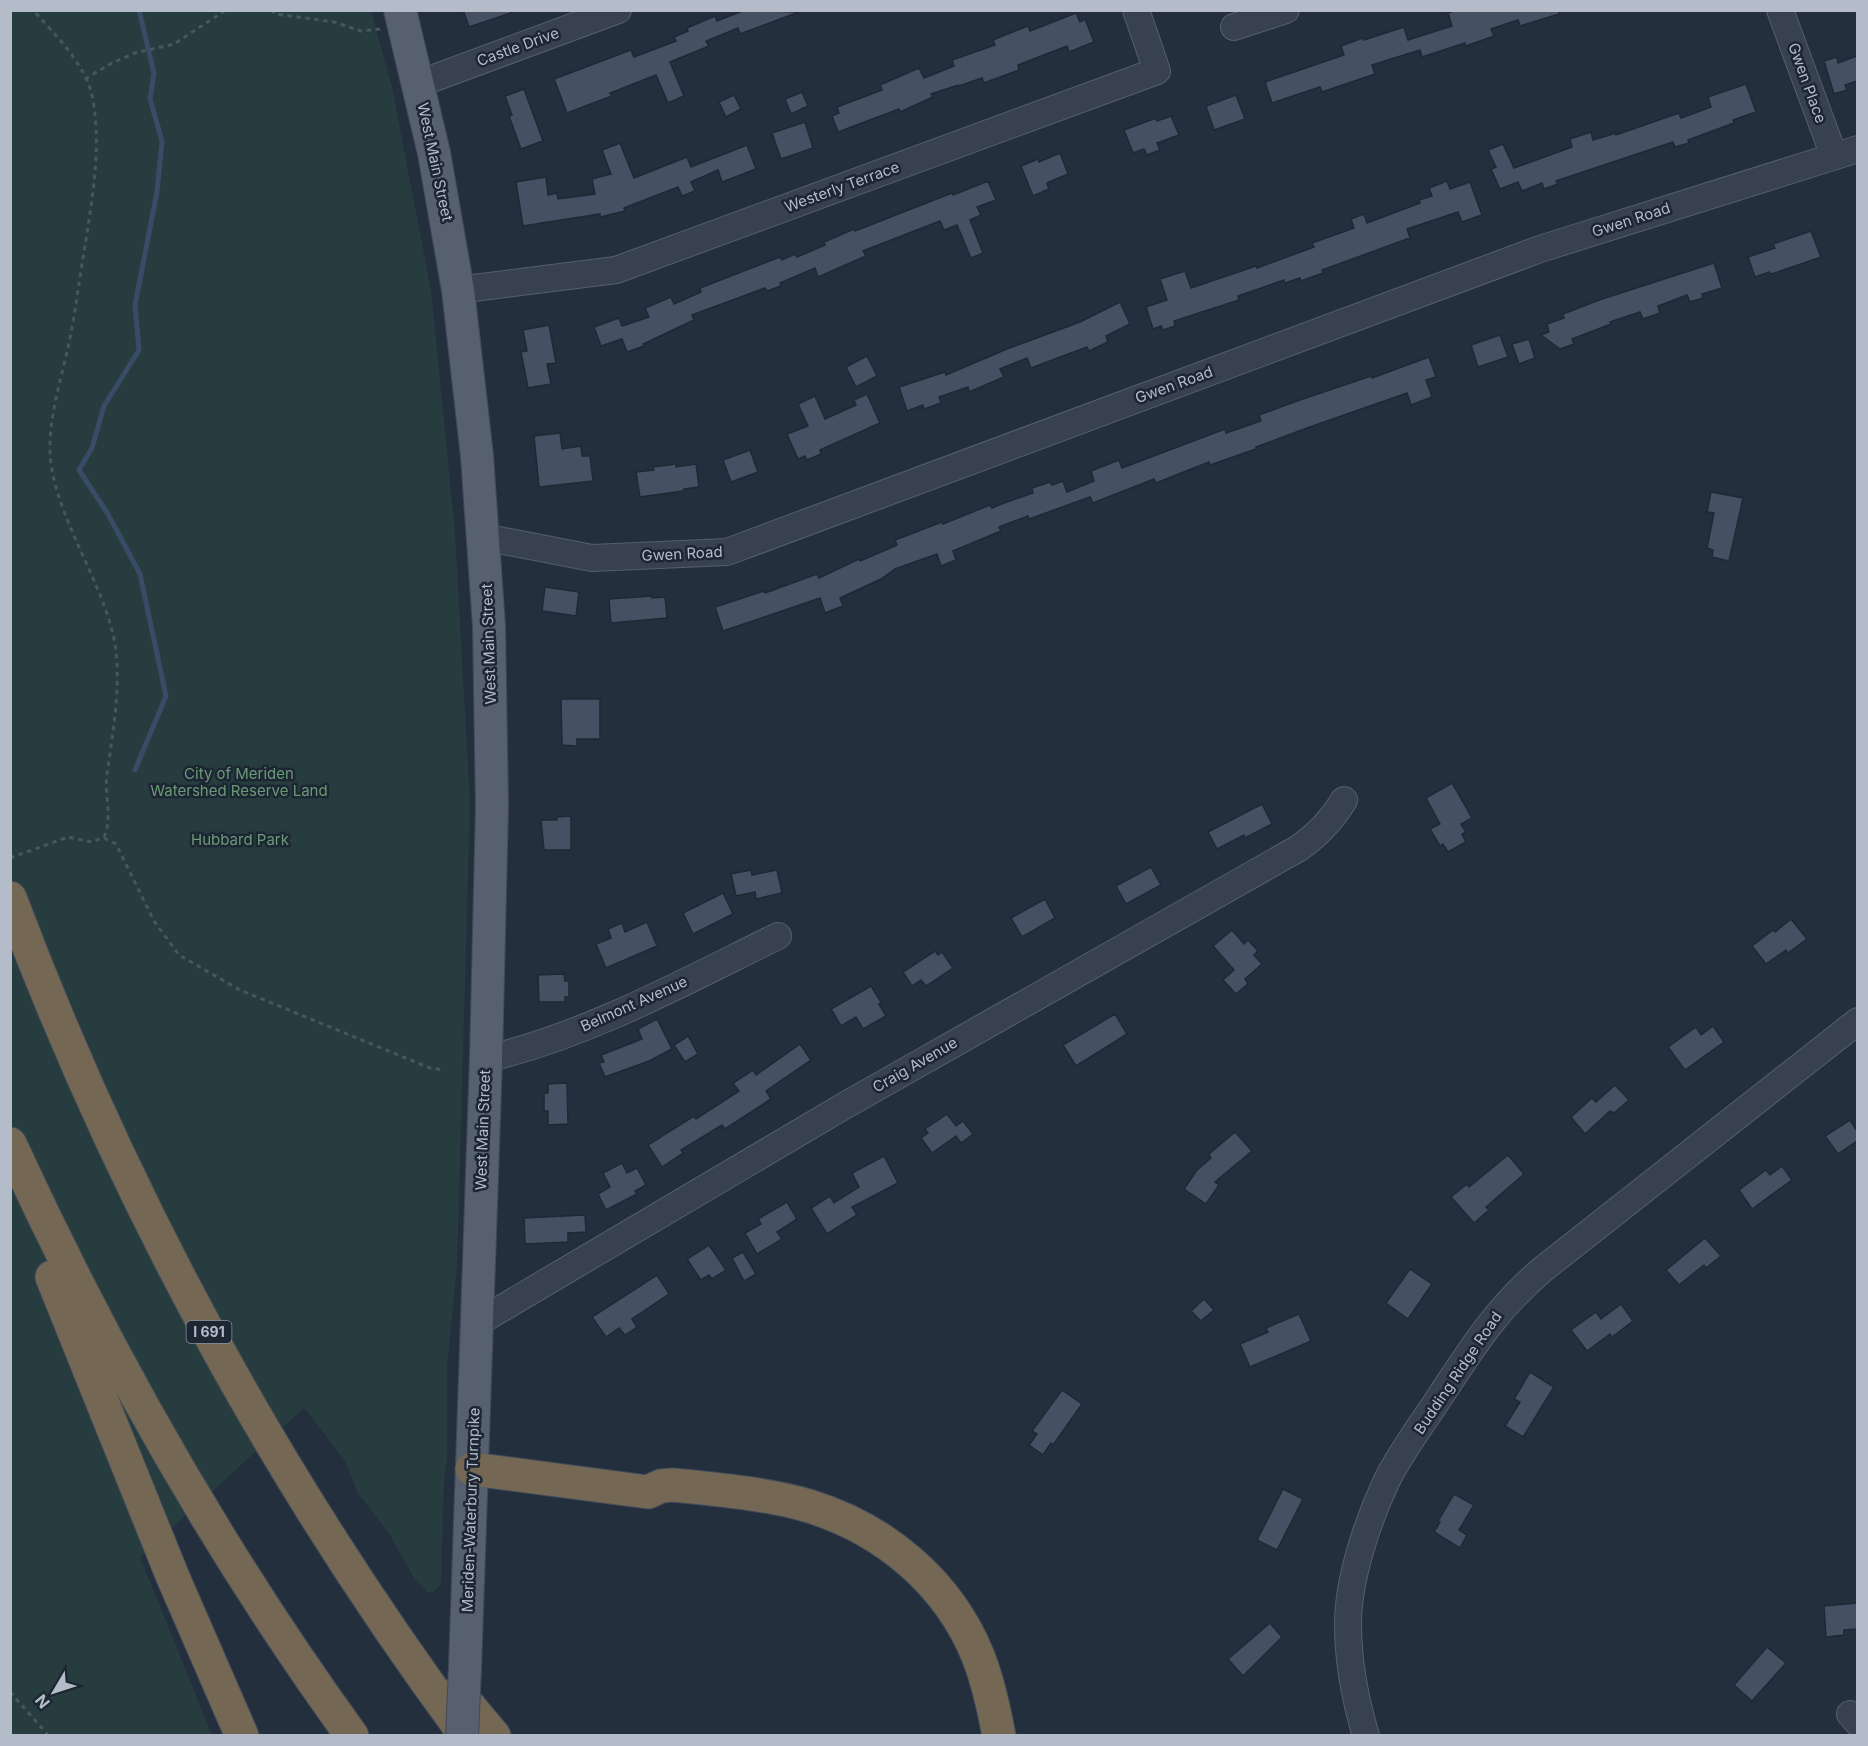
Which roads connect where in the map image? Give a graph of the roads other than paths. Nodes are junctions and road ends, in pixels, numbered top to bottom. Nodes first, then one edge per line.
1 (618, 10) edge
2 (1136, 10) edge
3 (1286, 10) edge
4 (1780, 10) edge
5 (402, 18) edge
6 (1234, 27) dead end
7 (418, 84) junction
8 (1846, 152) edge
9 (458, 290) junction
10 (483, 537) junction
11 (1344, 800) dead end
12 (10, 898) edge
13 (778, 936) dead end
14 (1857, 1021) edge
15 (486, 1059) junction
16 (10, 1144) edge
17 (10, 1175) edge
18 (478, 1285) joint
19 (477, 1323) junction
20 (472, 1470) junction
21 (648, 1492) junction
22 (362, 1585) junction
23 (242, 1736) edge
24 (352, 1736) edge
25 (464, 1736) edge
26 (494, 1736) edge
27 (976, 1736) edge
28 (999, 1736) edge
29 (1366, 1736) edge

1 - 7 street, Castle Drive
2 - 9 street, Westerly Terrace
3 - 6 street
4 - 8 street, Gwen Place
5 - 7 main road, West Main Street
7 - 9 main road, West Main Street
8 - 10 street, Gwen Road
9 - 10 main road, West Main Street
10 - 15 main road, West Main Street
11 - 19 street, Craig Avenue
12 - 22 highway, I 691
13 - 15 street, Belmont Avenue
14 - 29 street, Budding Ridge Road
15 - 18 main road, West Main Street
16 - 24 highway
17 - 23 highway
18 - 19 main road, Meriden-Waterbury Turnpike
19 - 20 main road, Meriden-Waterbury Turnpike
20 - 21 highway
20 - 25 main road, Meriden-Waterbury Turnpike, bridge
21 - 27 highway
21 - 28 highway
22 - 25 highway, I 691
22 - 26 highway

